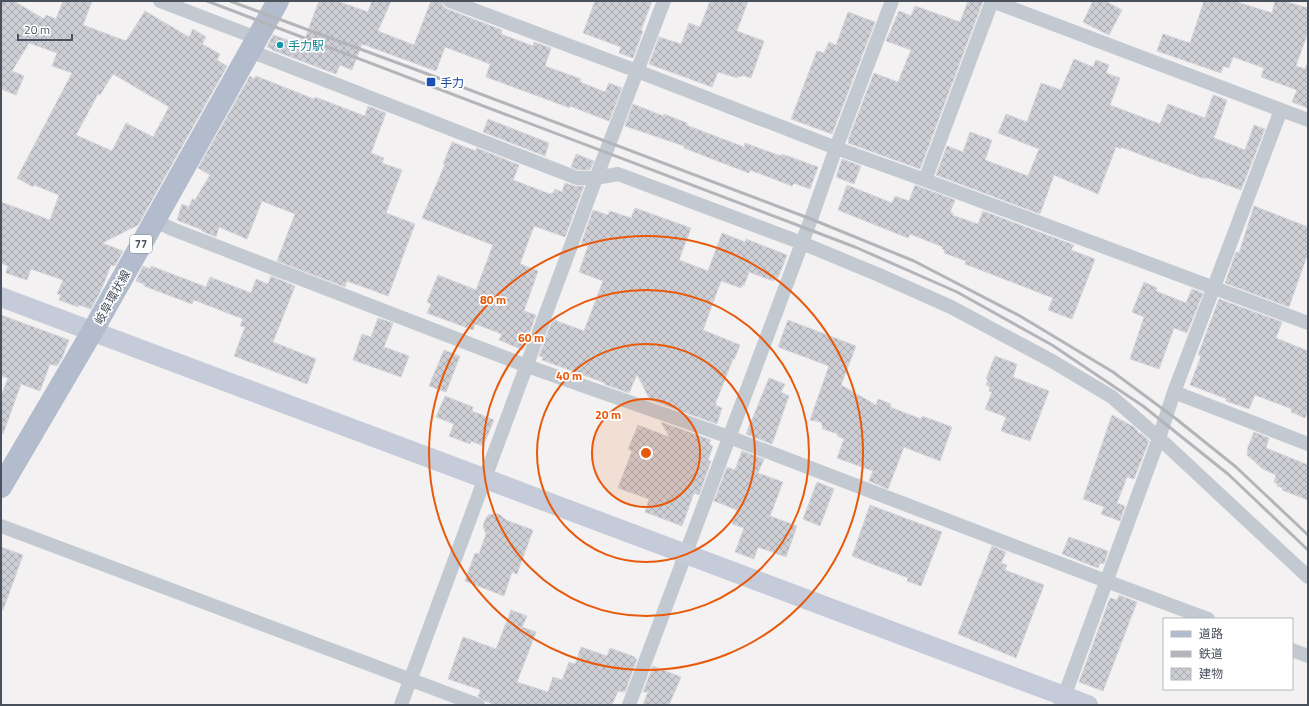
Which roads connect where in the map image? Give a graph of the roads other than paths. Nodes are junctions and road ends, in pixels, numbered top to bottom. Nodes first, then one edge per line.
1 (160, 1) edge
2 (450, 1) edge
3 (664, 1) edge
4 (892, 1) edge
5 (274, 2) edge
6 (253, 44) junction
7 (636, 71) junction
8 (1281, 110) junction
9 (1308, 120) edge
10 (836, 148) junction
11 (596, 178) junction
12 (926, 180) junction
13 (154, 220) junction
14 (802, 243) junction
15 (1214, 288) junction
16 (1, 297) edge
17 (1308, 323) edge
18 (92, 332) junction
19 (527, 366) junction
20 (1174, 392) junction
21 (729, 437) junction
22 (1159, 438) junction
23 (1308, 444) edge
24 (485, 480) junction
25 (1, 487) edge
26 (1, 526) edge
27 (685, 554) junction
28 (1308, 577) edge
29 (1106, 581) junction
30 (1205, 618) edge
31 (1293, 650) edge
32 (1308, 656) edge
33 (411, 680) junction
34 (1062, 700) edge
35 (401, 705) edge
36 (478, 705) edge
37 (629, 705) edge
38 (1088, 705) edge

1 - 6 street
2 - 7 street
3 - 7 street
4 - 10 street
5 - 6 main road, 岐阜環状線 / 77
6 - 11 street
6 - 13 main road, 岐阜環状線 / 77
7 - 10 street
7 - 11 street
8 - 9 street
8 - 12 street
8 - 15 street
10 - 12 street
10 - 14 street
11 - 14 street
11 - 19 street
12 - 15 street
13 - 18 main road, 岐阜環状線 / 77
13 - 19 street
14 - 21 street
14 - 22 street
15 - 17 street
15 - 20 street
16 - 18 street
18 - 24 street
18 - 25 main road, 岐阜環状線 / 77
19 - 21 street
19 - 24 street
20 - 22 street
20 - 23 street
21 - 27 street
21 - 29 street
22 - 28 street
22 - 29 street
24 - 27 street
24 - 33 street
26 - 33 street
27 - 34 street
27 - 37 street
29 - 30 street
29 - 34 street
31 - 32 street
33 - 35 street
33 - 36 street
34 - 38 street

